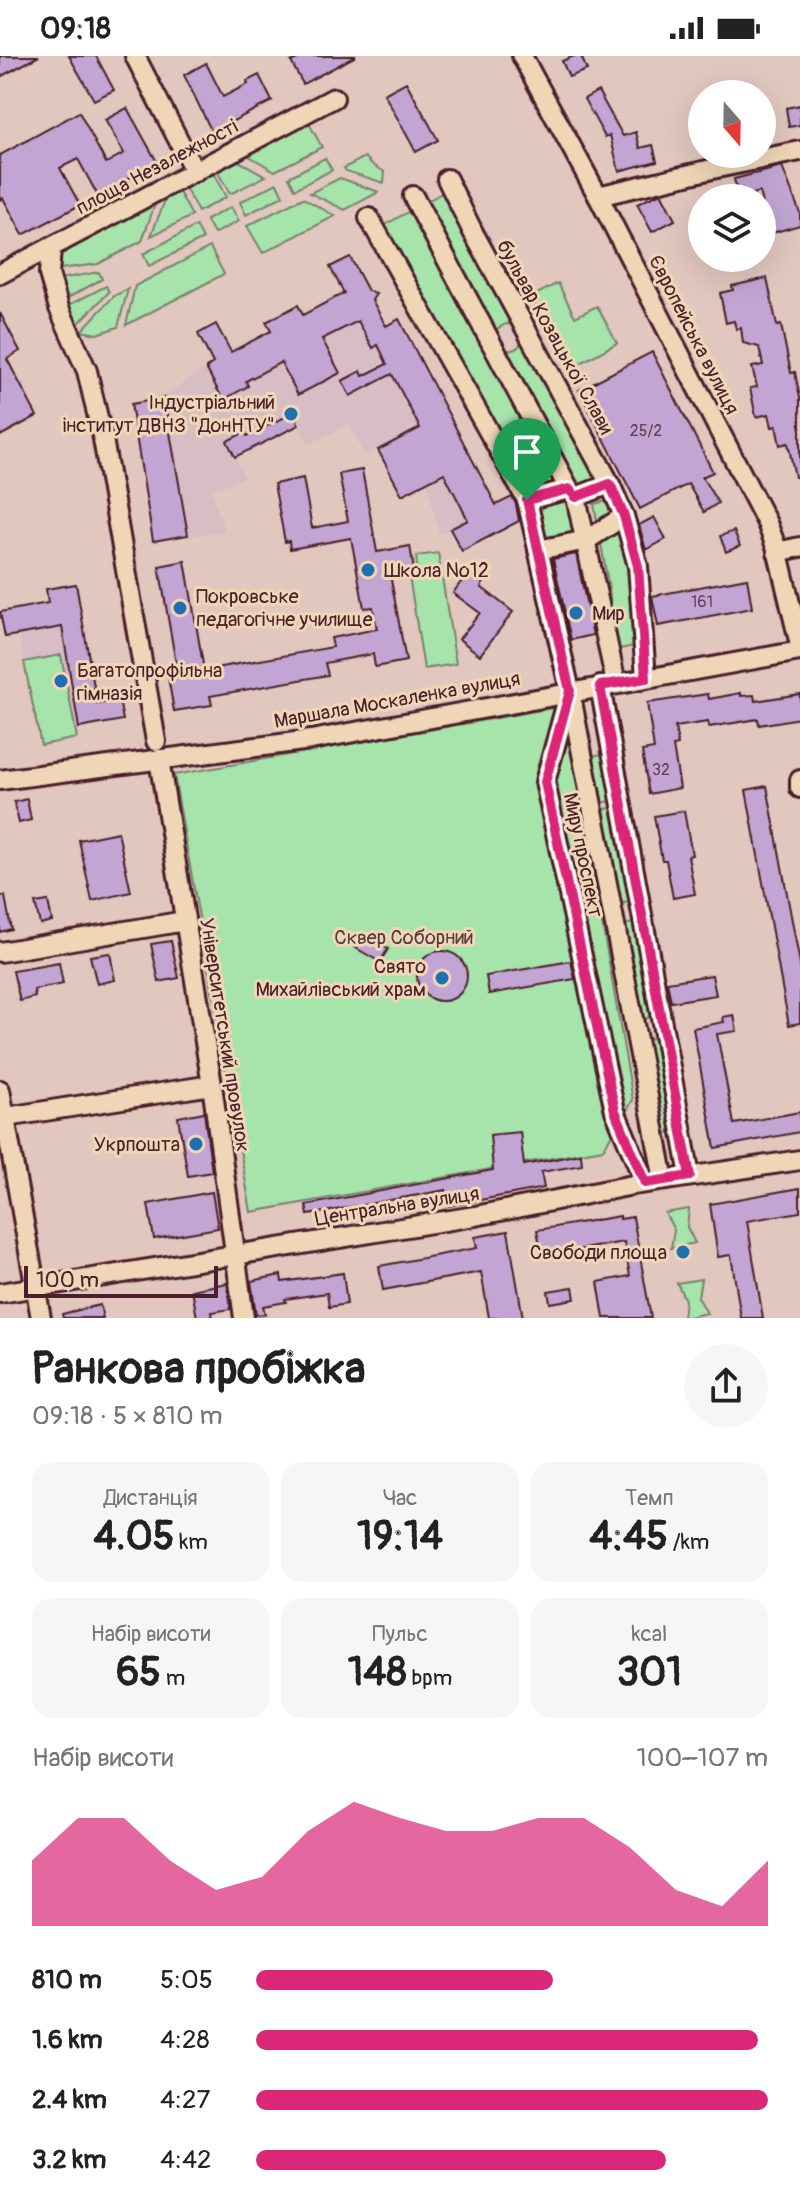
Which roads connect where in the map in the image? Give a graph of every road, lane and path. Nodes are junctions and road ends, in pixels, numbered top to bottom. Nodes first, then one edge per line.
1 (135, 56) edge
2 (522, 56) edge
3 (334, 98) dead end
4 (800, 151) edge
5 (195, 172) junction
6 (447, 179) dead end
7 (413, 196) dead end
8 (598, 196) junction
9 (369, 218) dead end
10 (51, 249) junction
11 (0, 274) edge
12 (610, 484) junction
13 (573, 493) junction
14 (527, 500) junction
15 (624, 516) junction
16 (587, 540) junction
17 (800, 547) edge
18 (538, 550) junction
19 (777, 552) junction
20 (800, 648) edge
21 (646, 678) junction
22 (608, 685) junction
23 (570, 691) junction
24 (158, 750) junction
25 (0, 780) edge
26 (800, 780) edge
27 (800, 788) edge
28 (185, 921) junction
29 (0, 952) edge
30 (212, 1085) junction
31 (0, 1090) edge
32 (3, 1117) edge
33 (800, 1160) edge
34 (690, 1176) junction
35 (654, 1181) junction
36 (234, 1255) junction
37 (36, 1287) junction
38 (0, 1293) edge
39 (41, 1318) edge
40 (244, 1318) edge

1 - 5 street
2 - 8 street, Європейська вулиця
3 - 5 street, площа Незалежності
4 - 8 street
5 - 10 street, площа Незалежності
6 - 12 street, бульвар Козацької Слави
7 - 13 street
8 - 19 street, Європейська вулиця
9 - 14 street
10 - 11 street, площа Незалежності
10 - 24 street, Університетський провулок
12 - 13 street
12 - 15 street, бульвар Козацької Слави
13 - 14 street
13 - 16 street
14 - 18 street
15 - 16 street
15 - 21 street, бульвар Козацької Слави
16 - 18 street
16 - 22 street
17 - 19 street
18 - 23 street
19 - 20 street, Європейська вулиця
20 - 21 street, Маршала Москаленка вулиця
21 - 22 street, Маршала Москаленка вулиця
22 - 23 street, Маршала Москаленка вулиця
22 - 34 street
23 - 24 street, Маршала Москаленка вулиця
23 - 35 street, Миру проспект
23 - 35 street, Миру проспект
24 - 25 street, Маршала Москаленка вулиця
24 - 28 street, Університетський провулок
26 - 27 street
28 - 29 street
28 - 30 street, Університетський провулок
30 - 32 street
30 - 36 street, Університетський провулок
31 - 32 street
32 - 37 street
33 - 34 street, Центральна вулиця
34 - 35 street, Центральна вулиця
35 - 36 street, Центральна вулиця
36 - 37 street, Центральна вулиця
36 - 40 street, Університетський провулок
37 - 38 street, Центральна вулиця
37 - 39 street

